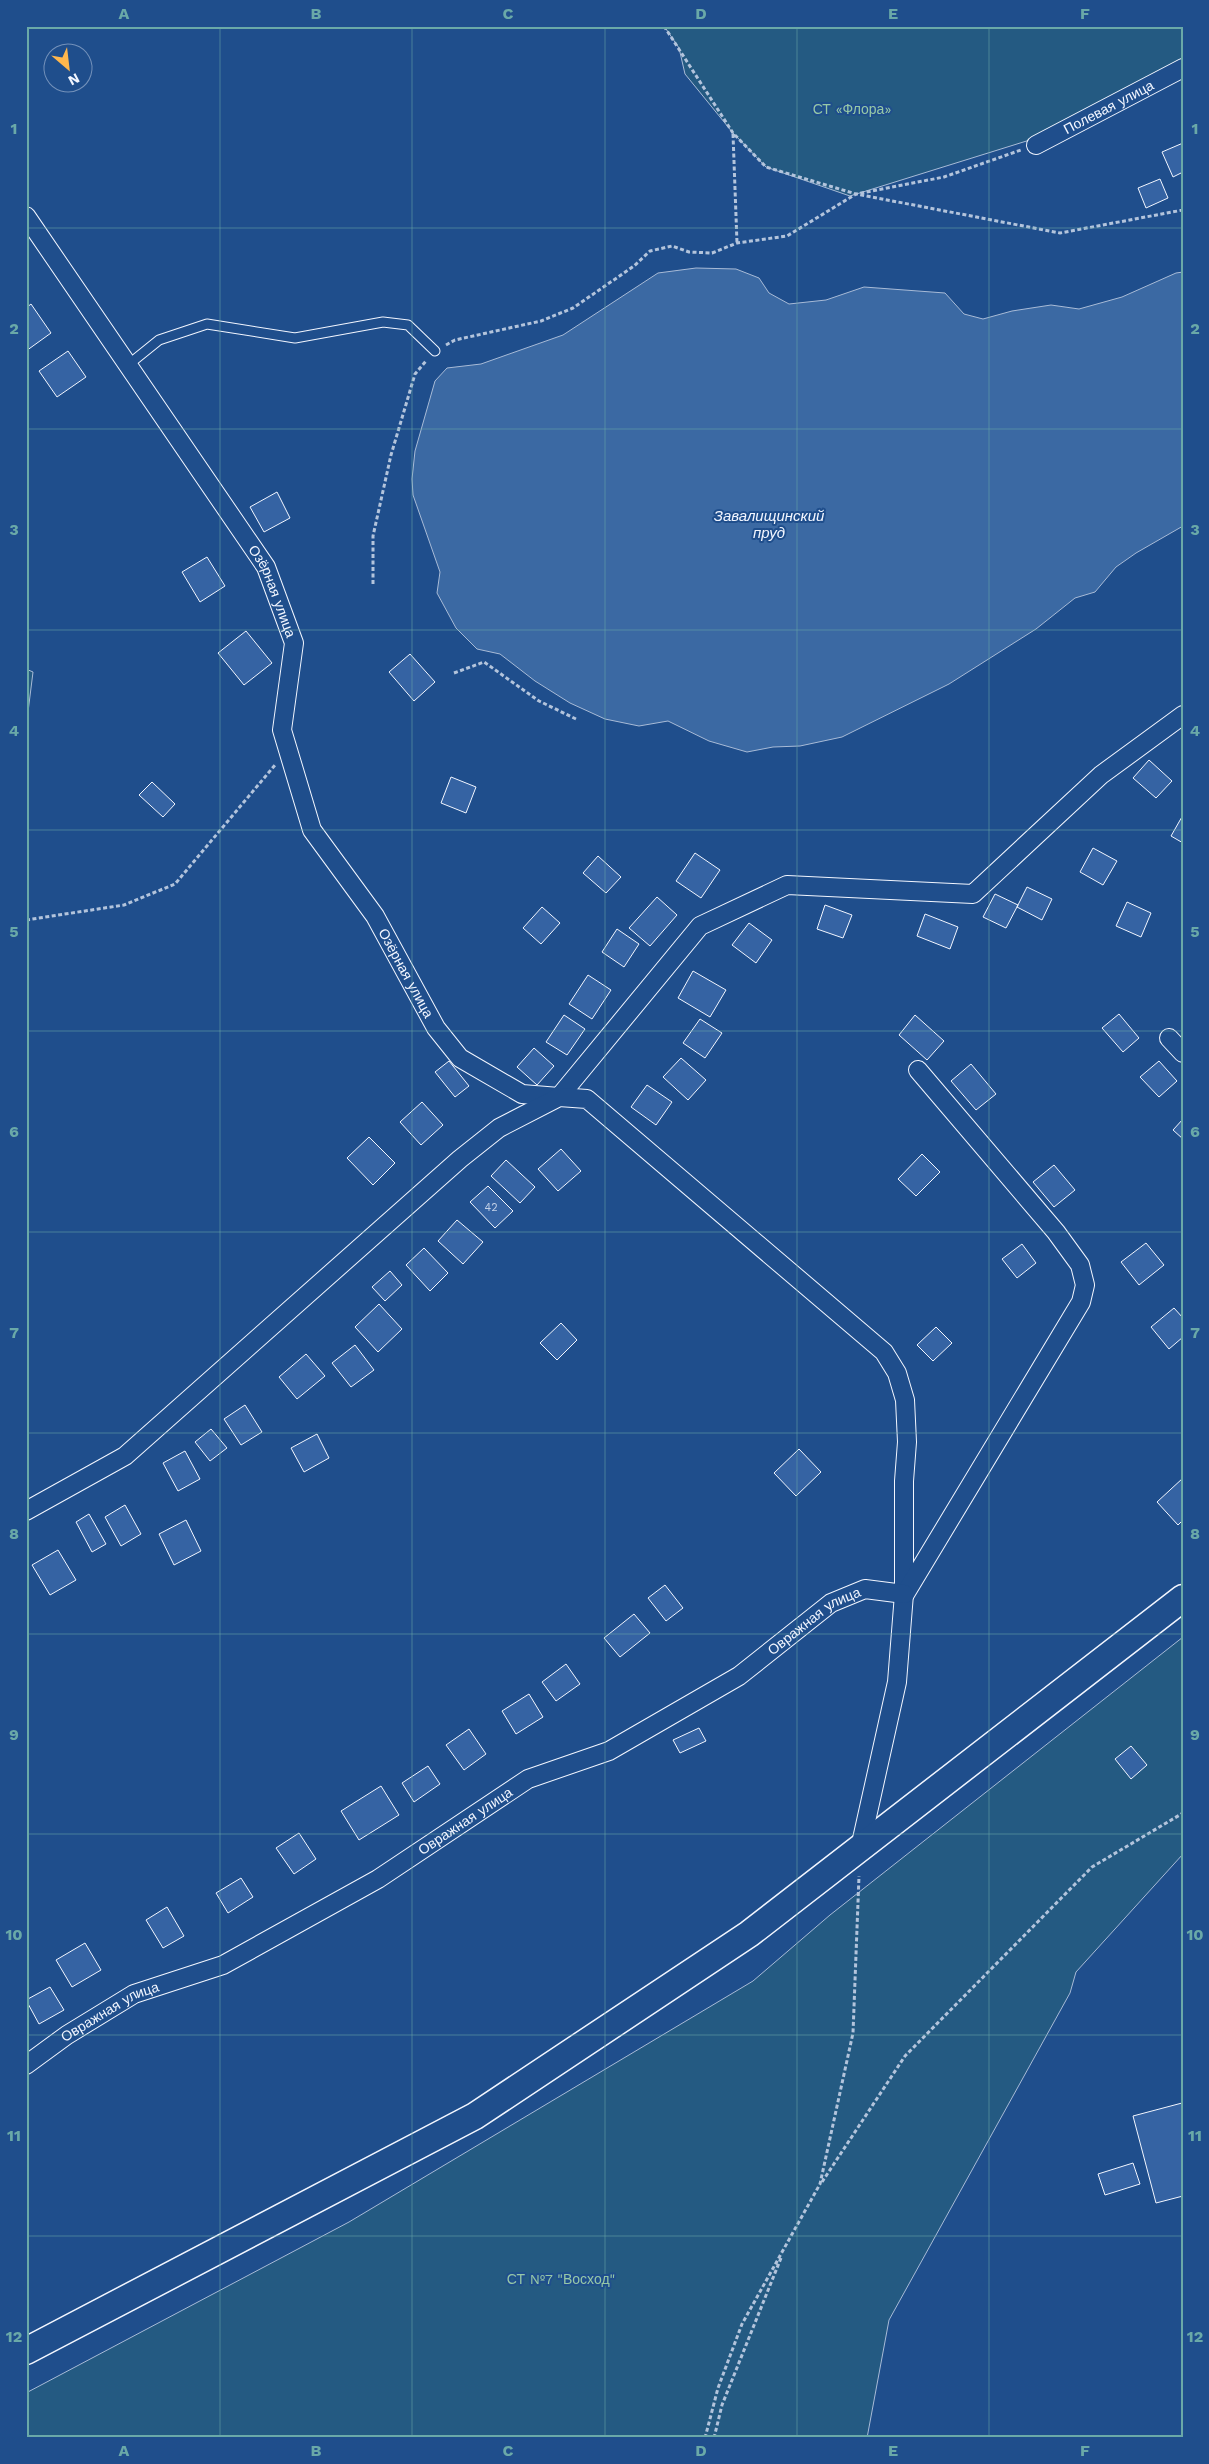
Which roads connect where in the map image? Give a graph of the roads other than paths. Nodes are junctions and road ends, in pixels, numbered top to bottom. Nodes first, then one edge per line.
1 (1183, 68) edge
2 (1036, 145) road end
3 (26, 216) edge
4 (435, 351) road end
5 (128, 365) junction
6 (1183, 716) edge
7 (1168, 1038) dead end
8 (1183, 1053) edge
9 (918, 1070) dead end
10 (559, 1098) junction
11 (26, 1512) edge
12 (904, 1594) junction
13 (1183, 1598) edge
14 (860, 1848) junction
15 (26, 2065) edge
16 (26, 2351) edge

1 - 2 street, Полевая улица
3 - 5 street, Озёрная улица
4 - 5 lane
5 - 10 street, Озёрная улица
6 - 10 street
7 - 8 street
9 - 12 street
10 - 11 street
10 - 12 street, Озёрная улица
12 - 14 street, Озёрная улица
12 - 15 street, Овражная улица
13 - 14 main road
14 - 16 main road

